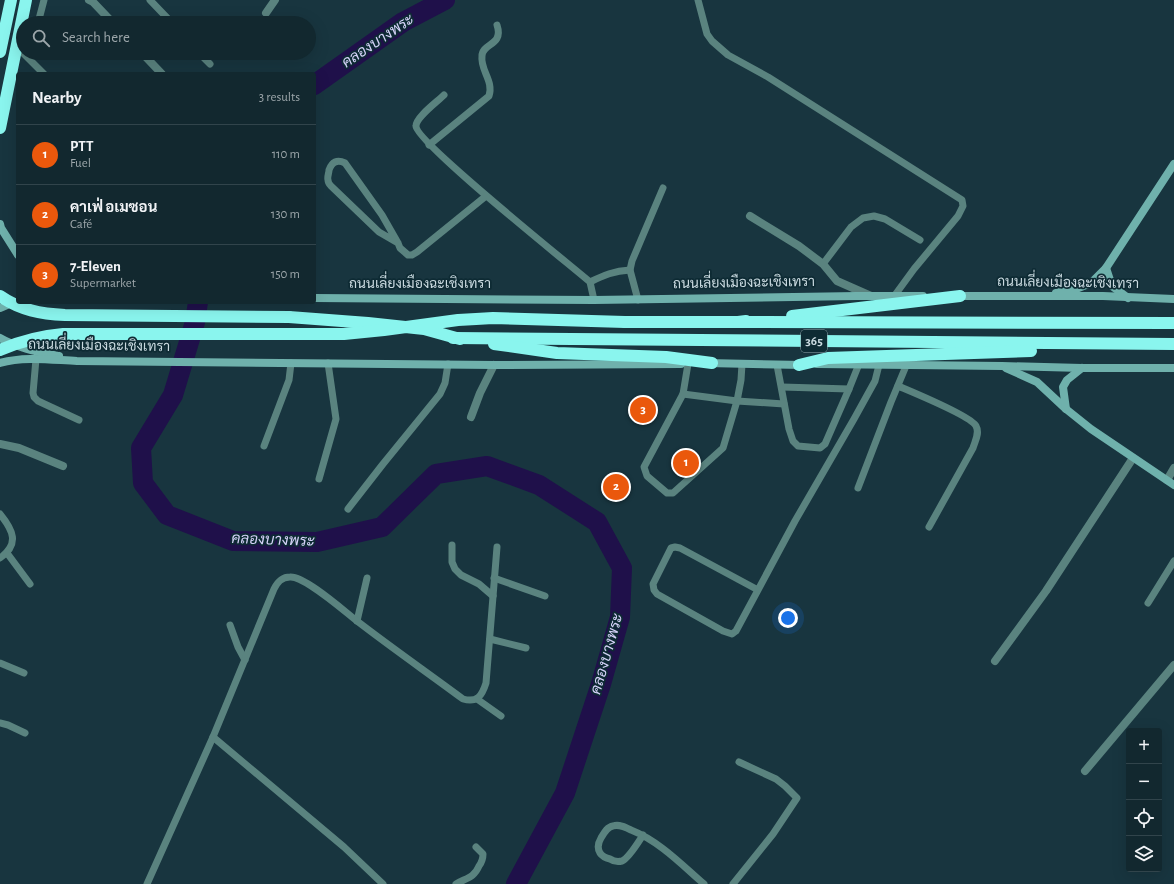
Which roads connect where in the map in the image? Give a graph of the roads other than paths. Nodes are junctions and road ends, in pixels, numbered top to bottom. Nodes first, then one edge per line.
1 (11, 0) edge
2 (26, 0) edge
3 (44, 0) edge
4 (89, 0) edge
5 (150, 0) edge
6 (275, 0) edge
7 (698, 0) edge
8 (266, 13) dead end
9 (23, 16) edge
10 (40, 16) edge
11 (106, 16) edge
12 (165, 16) edge
13 (497, 25) dead end
14 (16, 46) edge
15 (0, 52) edge
16 (30, 60) edge
17 (149, 60) edge
18 (206, 60) edge
19 (210, 64) dead end
20 (42, 72) edge
21 (160, 72) edge
22 (444, 95) dead end
23 (0, 128) edge
24 (429, 145) junction
25 (1174, 164) edge
26 (663, 188) dead end
27 (486, 196) junction
28 (750, 216) dead end
29 (0, 224) edge
30 (920, 240) dead end
31 (398, 243) junction
32 (16, 252) edge
33 (823, 264) junction
34 (1106, 268) junction
35 (630, 270) junction
36 (590, 282) junction
37 (895, 295) junction
38 (0, 296) edge
39 (870, 296) junction
40 (960, 296) junction
41 (1004, 297) junction
42 (316, 298) edge
43 (1128, 298) junction
44 (1174, 299) edge
45 (594, 300) junction
46 (638, 300) junction
47 (16, 301) edge
48 (0, 308) edge
49 (738, 322) junction
50 (1174, 323) edge
51 (0, 338) edge
52 (453, 338) junction
53 (1174, 345) edge
54 (0, 350) edge
55 (36, 359) junction
56 (77, 360) junction
57 (0, 363) edge
58 (291, 363) junction
59 (328, 363) junction
60 (712, 363) junction
61 (448, 364) junction
62 (688, 364) junction
63 (742, 364) junction
64 (859, 364) junction
65 (494, 365) junction
66 (777, 365) junction
67 (799, 365) junction
68 (879, 365) junction
69 (906, 366) junction
70 (1002, 366) junction
71 (1082, 368) junction
72 (1174, 368) edge
73 (898, 386) junction
74 (782, 387) junction
75 (849, 389) junction
76 (684, 394) junction
77 (737, 401) junction
78 (784, 404) junction
79 (1066, 409) junction
80 (471, 417) dead end
81 (79, 420) dead end
82 (0, 444) edge
83 (264, 446) dead end
84 (1133, 458) junction
85 (63, 466) dead end
86 (1174, 468) edge
87 (319, 479) dead end
88 (1170, 482) edge
89 (858, 488) dead end
90 (348, 509) dead end
91 (0, 514) edge
92 (929, 527) dead end
93 (452, 545) dead end
94 (497, 547) dead end
95 (7, 553) junction
96 (0, 558) edge
97 (1174, 560) edge
98 (367, 578) dead end
99 (494, 578) junction
100 (30, 584) dead end
101 (758, 590) junction
102 (493, 596) junction
103 (545, 596) dead end
104 (1148, 603) dead end
105 (357, 621) junction
106 (230, 624) dead end
107 (490, 639) junction
108 (526, 648) dead end
109 (245, 660) junction
110 (995, 661) dead end
111 (0, 663) edge
112 (1174, 664) edge
113 (24, 673) dead end
114 (477, 699) junction
115 (501, 716) dead end
116 (0, 722) edge
117 (25, 733) dead end
118 (213, 736) junction
119 (739, 762) dead end
120 (1084, 771) dead end
121 (643, 835) junction
122 (476, 847) dead end
123 (147, 884) edge
124 (383, 884) edge
125 (456, 884) edge
126 (704, 884) edge
127 (733, 884) edge

1 - 15 highway
2 - 9 highway
3 - 10 lane
4 - 11 street
5 - 12 lane
6 - 8 street
7 - 37 lane
13 - 24 lane
14 - 23 highway
16 - 20 lane
17 - 21 street
18 - 19 lane
22 - 24 lane
24 - 27 lane
25 - 34 main road
26 - 35 lane
27 - 31 lane
27 - 36 lane
28 - 33 street
29 - 32 main road
30 - 33 lane
31 - 31 lane
33 - 39 street
34 - 41 main road
34 - 43 main road
35 - 36 lane
35 - 46 lane
36 - 45 lane
37 - 39 main road, ถนนเลี่ยงเมืองฉะเชิงเทรา
37 - 40 main road, ถนนเลี่ยงเมืองฉะเชิงเทรา
38 - 52 highway, bridge
39 - 46 main road, ถนนเลี่ยงเมืองฉะเชิงเทรา
40 - 41 main road, ถนนเลี่ยงเมืองฉะเชิงเทรา
40 - 49 highway
41 - 43 main road, ถนนเลี่ยงเมืองฉะเชิงเทรา
42 - 45 main road, ถนนเลี่ยงเมืองฉะเชิงเทรา
43 - 44 main road, ถนนเลี่ยงเมืองฉะเชิงเทรา
45 - 46 main road, ถนนเลี่ยงเมืองฉะเชิงเทรา
47 - 48 main road
49 - 50 highway, 365
49 - 54 highway, bridge
51 - 56 main road
52 - 53 highway, 365
52 - 60 highway
53 - 67 highway
55 - 56 main road, ถนนเลี่ยงเมืองฉะเชิงเทรา / 365
55 - 57 main road, ถนนเลี่ยงเมืองฉะเชิงเทรา / 365
55 - 81 lane
56 - 58 main road, ถนนเลี่ยงเมืองฉะเชิงเทรา / 365
58 - 59 main road, 365
58 - 83 lane
59 - 61 main road, 365
59 - 87 lane
60 - 62 main road, 365
60 - 63 main road, 365
61 - 65 main road, 365
61 - 90 lane
62 - 65 main road, 365
62 - 76 lane
63 - 66 main road, 365
63 - 77 lane
64 - 67 main road, 365
64 - 68 main road, 365
64 - 75 lane
65 - 80 street
66 - 67 main road, 365
66 - 74 lane
68 - 69 main road, 365
68 - 101 lane
69 - 70 main road, 365
69 - 73 lane
70 - 71 main road, 365
70 - 79 main road
71 - 72 main road, 365
71 - 79 main road
73 - 89 lane
73 - 92 lane
74 - 75 lane
74 - 78 lane
75 - 78 lane
76 - 77 lane
76 - 77 lane
77 - 78 lane
79 - 84 main road
82 - 85 street
84 - 88 main road
84 - 110 street
86 - 88 street
91 - 95 lane
93 - 102 lane
94 - 99 lane
95 - 96 lane
95 - 100 lane
97 - 104 lane
98 - 105 lane
99 - 102 lane
99 - 103 lane
101 - 101 lane
102 - 107 lane
105 - 109 lane
105 - 114 lane
106 - 109 lane
107 - 108 lane
107 - 114 lane
109 - 118 lane
111 - 113 lane
112 - 120 street
114 - 115 lane
116 - 117 lane
118 - 123 lane
118 - 124 lane
119 - 127 lane
121 - 121 lane
121 - 126 lane
122 - 125 lane

